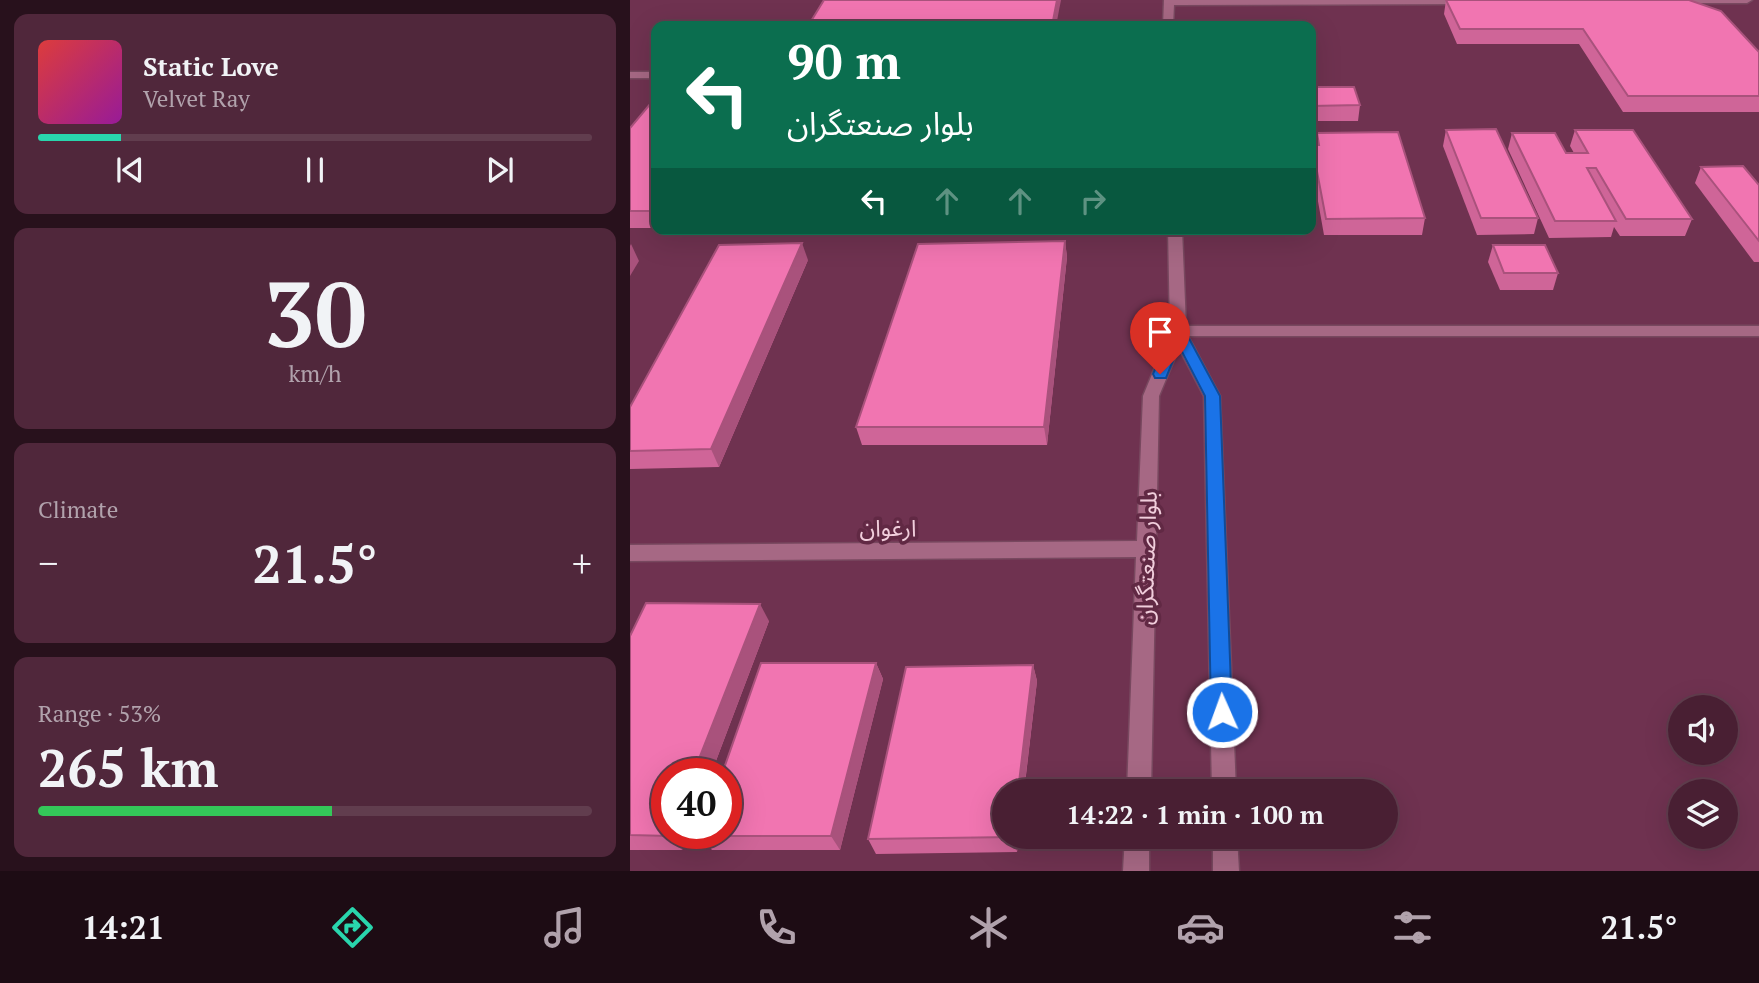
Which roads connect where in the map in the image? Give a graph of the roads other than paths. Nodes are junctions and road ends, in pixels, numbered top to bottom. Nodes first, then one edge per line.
1 (1652, 0) edge
2 (1708, 0) edge
3 (1747, 0) edge
4 (1168, 1) edge
5 (1486, 1) edge
6 (1716, 9) edge
7 (1168, 21) edge
8 (630, 75) edge
9 (651, 75) edge
10 (1174, 235) edge
11 (1178, 331) junction
12 (1759, 331) edge
13 (1146, 549) junction
14 (630, 553) edge
15 (1139, 779) edge
16 (1224, 779) edge
17 (1137, 849) edge
18 (1225, 849) edge
19 (1136, 871) edge
20 (1226, 871) edge

1 - 2 street
2 - 3 street
2 - 6 street
4 - 5 street
4 - 7 street
8 - 9 street
10 - 11 street, بلوار صنعتگران
11 - 12 street
11 - 13 street, بلوار صنعتگران
11 - 16 street, بلوار صنعتگران
13 - 14 street, ارغوان
13 - 15 street, بلوار صنعتگران
17 - 19 street
18 - 20 street

